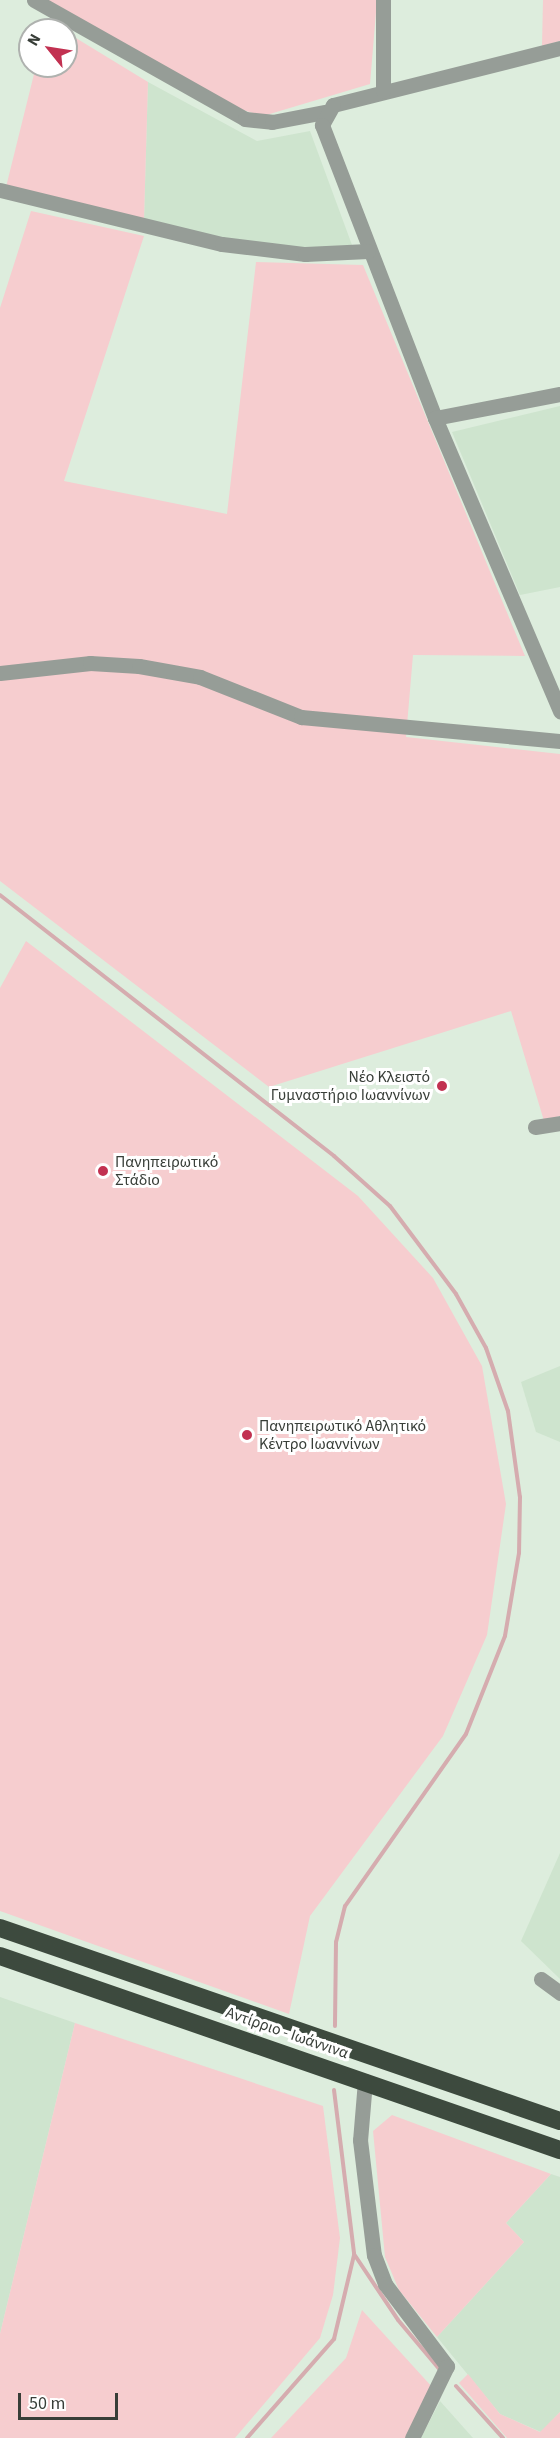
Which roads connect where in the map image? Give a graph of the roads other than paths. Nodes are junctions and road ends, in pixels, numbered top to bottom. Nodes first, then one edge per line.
1 (383, 0) edge
2 (38, 1) edge
3 (560, 48) edge
4 (383, 91) junction
5 (325, 112) junction
6 (0, 190) edge
7 (368, 251) junction
8 (560, 394) edge
9 (435, 418) junction
10 (0, 673) edge
11 (560, 711) edge
12 (560, 741) edge
13 (560, 1123) edge
14 (535, 1127) dead end
15 (0, 1928) edge
16 (0, 1956) edge
17 (541, 1979) dead end
18 (560, 1993) edge
19 (365, 2081) junction
20 (560, 2121) edge
21 (560, 2150) edge
22 (412, 2438) edge

1 - 4 street
2 - 5 street
3 - 4 street
4 - 5 street
5 - 7 street
6 - 7 street
7 - 9 street
8 - 9 street
9 - 11 street
10 - 12 street
13 - 14 street
15 - 20 highway, Αντίρριο - Ιωάννινα
16 - 19 highway, Αντίρριο - Ιωάννινα
17 - 18 street
19 - 21 highway, Αντίρριο - Ιωάννινα
19 - 22 street

